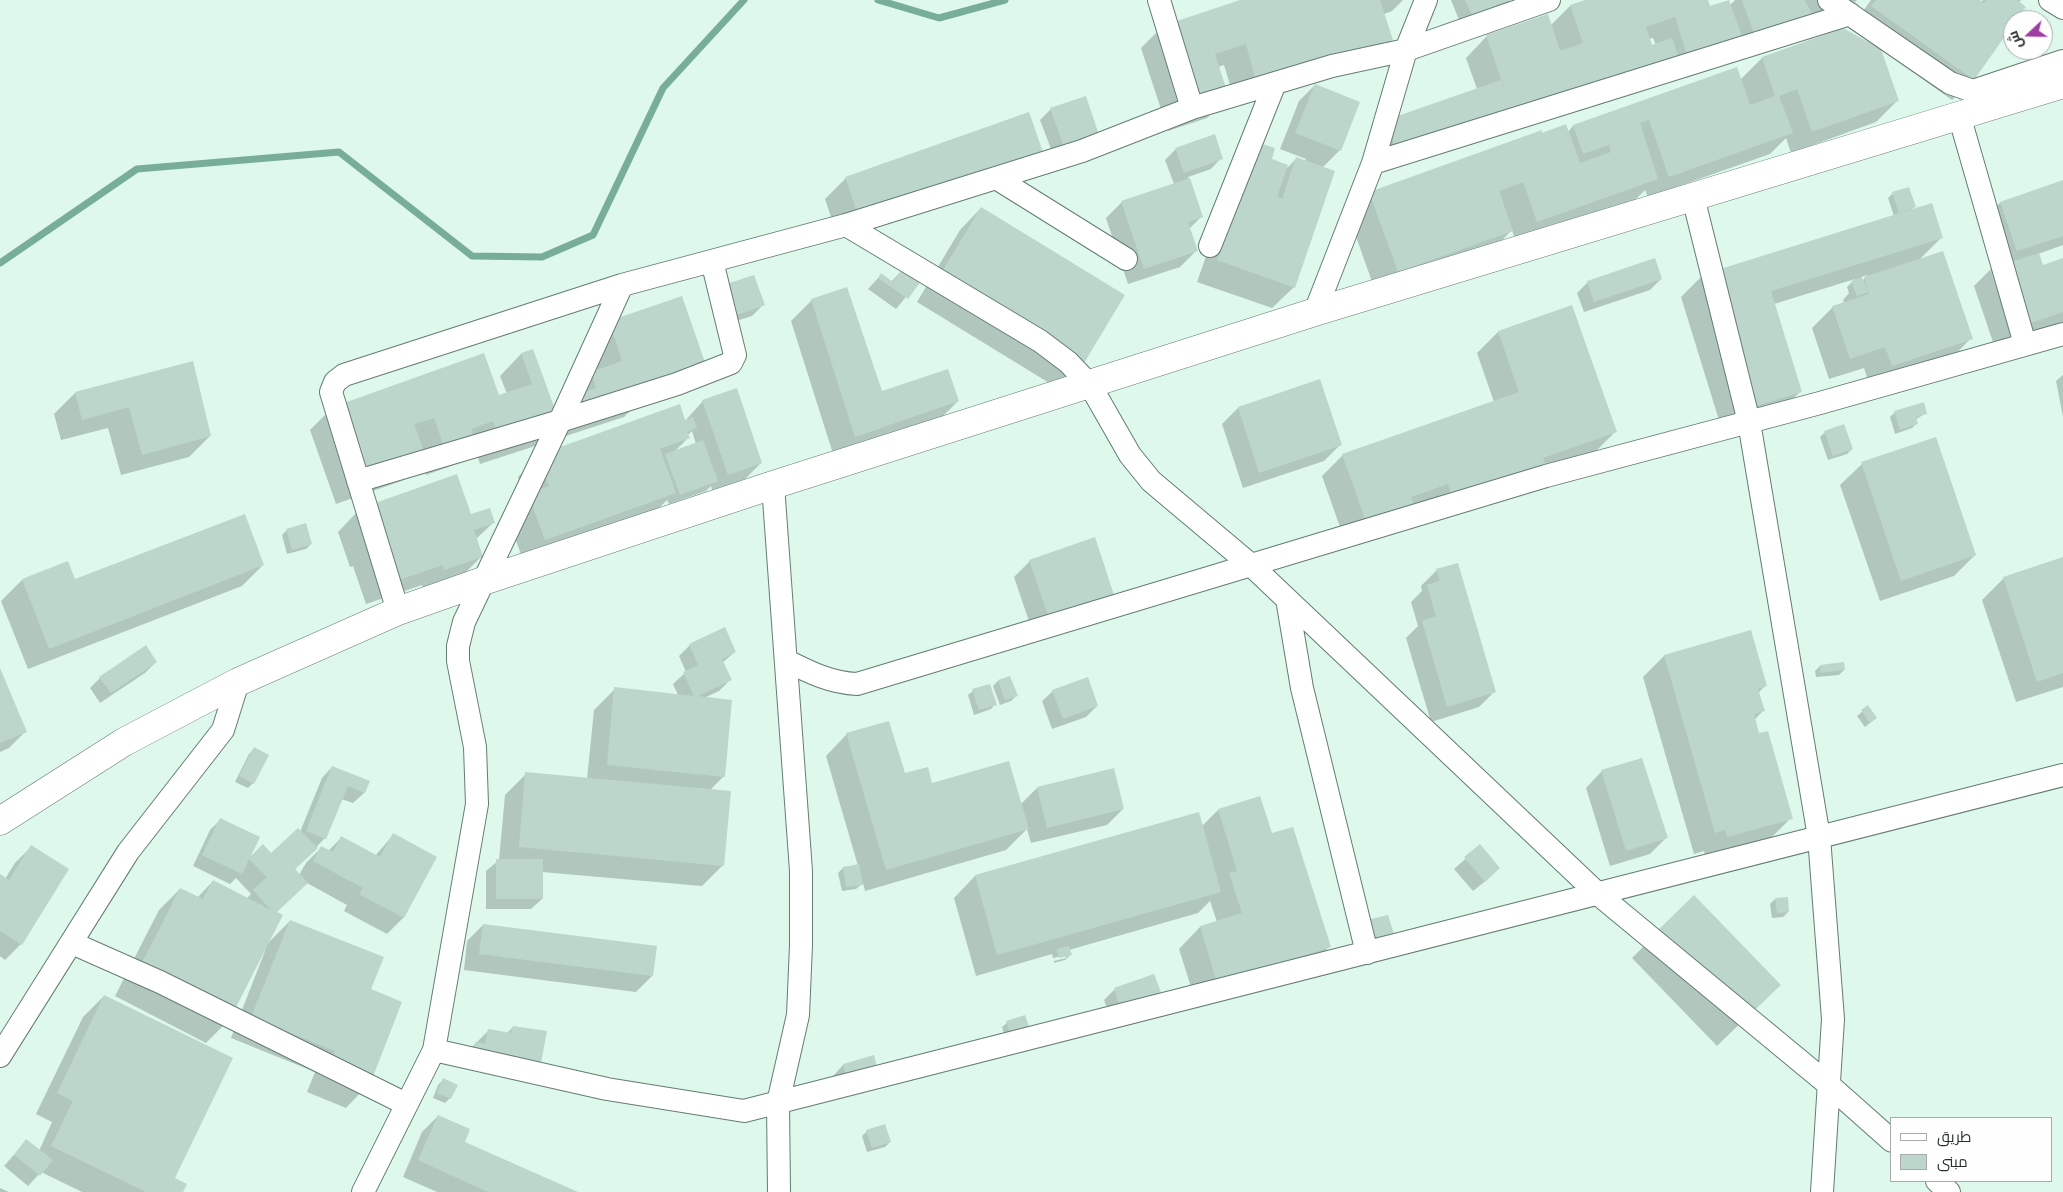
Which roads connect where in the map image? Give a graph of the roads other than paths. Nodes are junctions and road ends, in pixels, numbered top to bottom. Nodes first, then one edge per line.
1 (1426, 0) edge
2 (1549, 0) edge
3 (1829, 0) edge
4 (2050, 0) edge
5 (1161, 1) edge
6 (2063, 8) edge
7 (1850, 14) junction
8 (1406, 50) junction
9 (2063, 61) edge
10 (1275, 83) junction
11 (2063, 84) edge
12 (1192, 108) junction
13 (1959, 115) junction
14 (1373, 163) junction
15 (996, 178) junction
16 (1693, 196) junction
17 (846, 225) junction
18 (1210, 246) dead end
19 (1126, 259) dead end
20 (712, 261) junction
21 (622, 285) junction
22 (1315, 312) junction
23 (2063, 334) edge
24 (2025, 344) junction
25 (1090, 385) junction
26 (560, 421) junction
27 (1749, 422) junction
28 (358, 482) junction
29 (773, 485) junction
30 (1252, 566) junction
31 (483, 581) junction
32 (1287, 599) junction
33 (398, 611) junction
34 (787, 661) junction
35 (238, 682) junction
36 (2063, 775) edge
37 (0, 821) edge
38 (1819, 837) junction
39 (1598, 894) junction
40 (72, 943) junction
41 (1366, 953) junction
42 (434, 1050) junction
43 (0, 1056) edge
44 (1829, 1085) junction
45 (778, 1103) junction
46 (406, 1104) junction
47 (1890, 1139) edge
48 (1937, 1182) edge
49 (363, 1192) edge
50 (779, 1192) edge
51 (1822, 1192) edge
52 (1949, 1192) edge

1 - 8 street
2 - 8 street
3 - 7 street
4 - 6 street
5 - 12 street
7 - 9 street
7 - 14 street
8 - 10 street
8 - 14 street
10 - 12 street
10 - 18 street
11 - 13 main road
12 - 15 street
13 - 16 main road
13 - 24 street
14 - 22 street
15 - 17 street
15 - 19 street
16 - 22 main road
16 - 27 street
17 - 20 street
17 - 25 street
20 - 21 street
20 - 26 street
21 - 26 street
21 - 28 street
22 - 25 main road
23 - 24 street
24 - 27 street
25 - 29 main road
25 - 30 street
26 - 28 street
26 - 31 street
27 - 30 street
27 - 38 street
28 - 33 street
29 - 31 main road
29 - 34 street
30 - 32 street
30 - 34 street
31 - 33 main road
31 - 42 street
32 - 39 street
32 - 41 street
33 - 35 main road
34 - 45 street
35 - 37 main road
35 - 40 street
36 - 38 street
38 - 39 street
38 - 44 street
39 - 41 street
39 - 44 street
40 - 43 street
40 - 46 street
41 - 45 street
42 - 45 street
42 - 46 street
44 - 47 street
44 - 51 street
45 - 50 street
46 - 49 street
48 - 52 street

